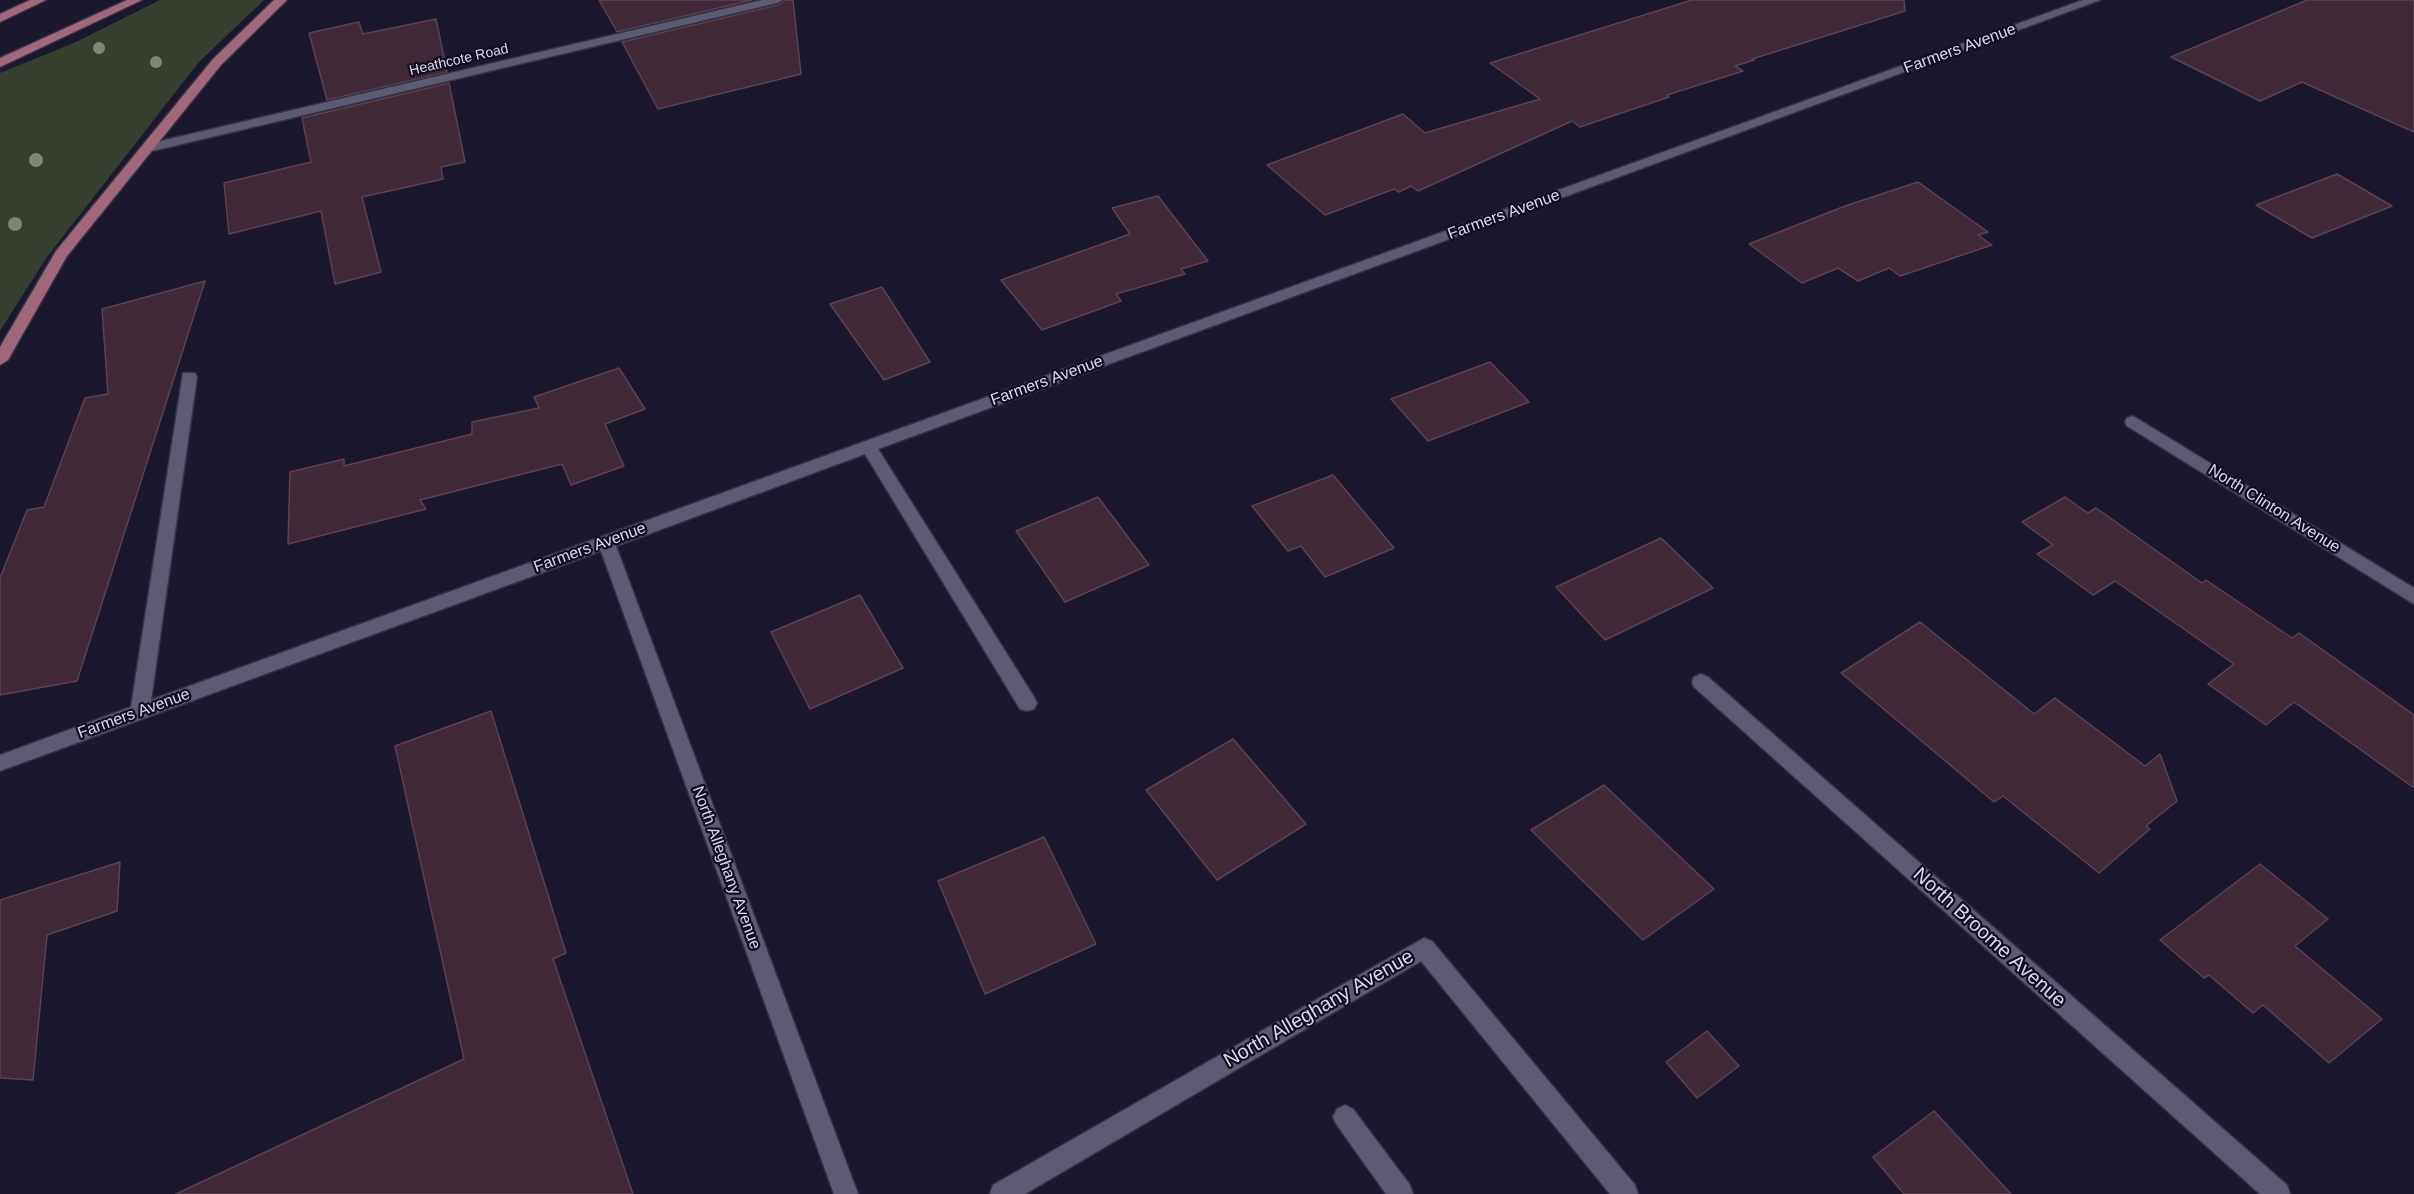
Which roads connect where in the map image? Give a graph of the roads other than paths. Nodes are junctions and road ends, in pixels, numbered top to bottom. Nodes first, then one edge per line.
1 (40, 0) edge
2 (136, 0) edge
3 (281, 0) edge
4 (777, 0) edge
5 (2094, 0) edge
6 (0, 18) edge
7 (0, 63) edge
8 (148, 148) junction
9 (0, 360) edge
10 (189, 377) dead end
11 (2133, 422) dead end
12 (868, 446) junction
13 (606, 542) junction
14 (2414, 597) edge
15 (1701, 682) dead end
16 (1027, 703) dead end
17 (140, 712) junction
18 (0, 763) edge
19 (1346, 1117) dead end
20 (846, 1194) edge
21 (1002, 1194) edge
22 (1401, 1194) edge
23 (1626, 1194) edge
24 (2278, 1194) edge

1 - 6 main road
2 - 7 main road
3 - 8 main road
4 - 8 street, Heathcote Road
5 - 12 street, Farmers Avenue
8 - 9 main road
10 - 17 street
11 - 14 street, North Clinton Avenue
12 - 13 street, Farmers Avenue
12 - 16 street
13 - 17 street, Farmers Avenue
13 - 20 street, North Alleghany Avenue
15 - 24 street, North Broome Avenue
17 - 18 street, Farmers Avenue
19 - 22 street
21 - 23 street, North Alleghany Avenue

